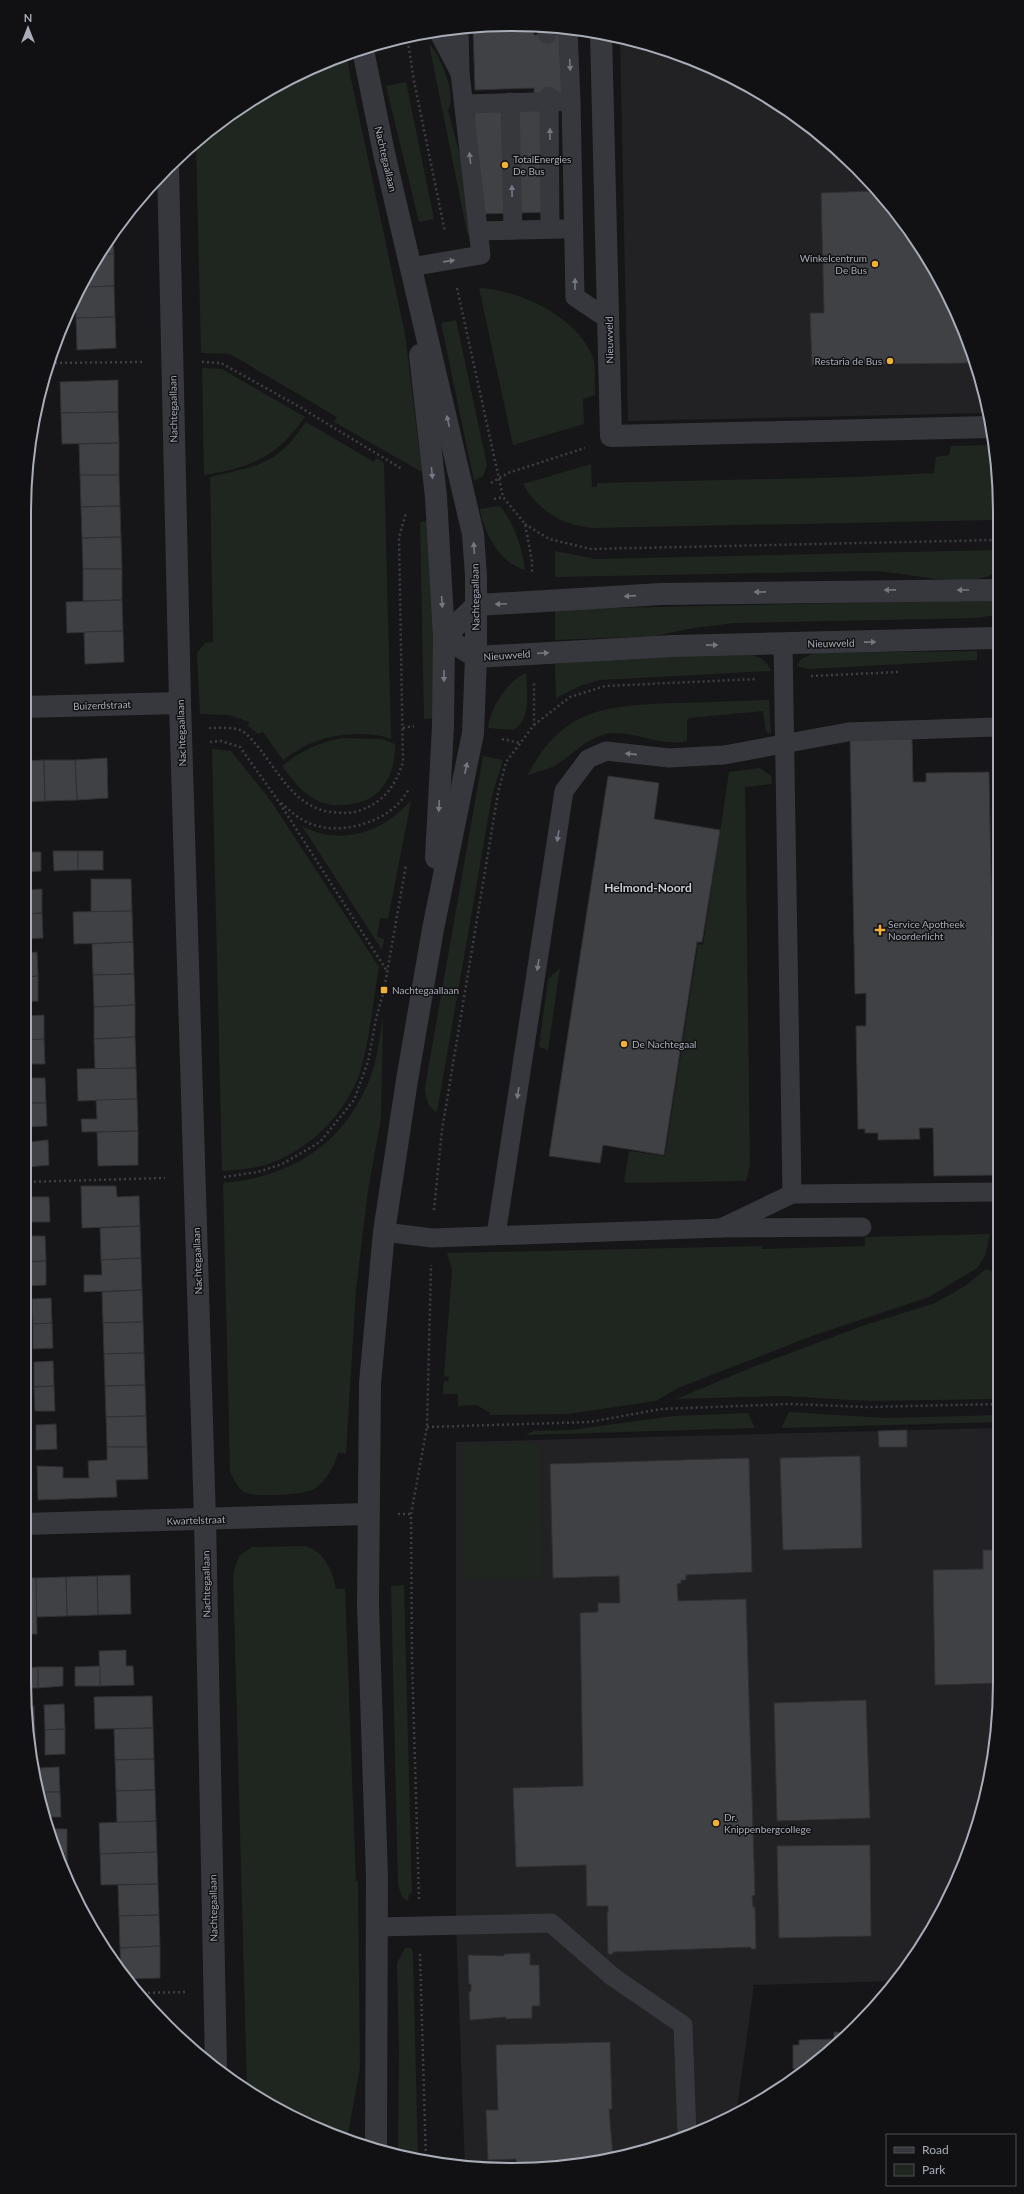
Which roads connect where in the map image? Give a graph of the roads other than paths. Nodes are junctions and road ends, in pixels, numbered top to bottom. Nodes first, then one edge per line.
1 (459, 34) edge
2 (568, 34) edge
3 (441, 36) edge
4 (602, 39) edge
5 (364, 55) edge
6 (460, 73) junction
7 (549, 99) junction
8 (571, 101) junction
9 (510, 102) junction
10 (464, 104) junction
11 (168, 176) edge
12 (575, 228) junction
13 (550, 229) junction
14 (513, 230) junction
15 (478, 232) junction
16 (411, 267) junction
17 (608, 319) junction
18 (985, 427) edge
19 (993, 590) edge
20 (477, 605) junction
21 (444, 637) junction
22 (993, 638) edge
23 (783, 644) junction
24 (476, 657) junction
25 (180, 702) junction
26 (31, 707) edge
27 (993, 726) edge
28 (786, 743) junction
29 (433, 929) junction
30 (993, 1192) edge
31 (792, 1194) junction
32 (862, 1227) dead end
33 (721, 1228) junction
34 (384, 1232) junction
35 (496, 1235) junction
36 (367, 1514) junction
37 (205, 1520) junction
38 (31, 1524) edge
39 (377, 1927) junction
40 (216, 2061) edge
41 (687, 2130) edge
42 (376, 2143) edge

1 - 6 lane
2 -> 8 lane
3 - 6 lane
4 - 17 street, Nieuwveld
5 - 16 street, Nachtegaallaan
6 - 10 lane
7 - 8 lane
7 - 9 lane
13 -> 7 lane
8 - 12 lane
9 - 10 lane
14 -> 9 lane
15 -> 10 lane
11 - 25 street, Nachtegaallaan
12 - 13 lane
17 -> 12 lane
13 - 14 lane
14 - 15 lane
16 -> 15 lane
20 -> 16 street, Nachtegaallaan
16 -> 21 street, Nachtegaallaan
17 - 18 street, Nieuwveld
19 -> 20 street
20 - 21 street
20 - 24 street, Nachtegaallaan
21 - 24 street, Nieuwveld
21 -> 29 street, Nachtegaallaan
23 -> 22 street, Nieuwveld
24 -> 23 street, Nieuwveld
23 - 28 lane
29 -> 24 street, Nachtegaallaan
25 - 26 street, Buizerdstraat
25 - 37 street, Nachtegaallaan
27 - 28 lane
28 - 31 lane
28 -> 35 lane
29 - 34 street, Nachtegaallaan
30 - 31 lane
31 - 33 lane
32 - 33 lane
33 - 35 lane
34 - 35 lane
34 - 36 street, Nachtegaallaan
36 - 37 street, Kwartelstraat
36 - 39 street, Nachtegaallaan
37 - 38 street, Kwartelstraat
37 - 40 street, Nachtegaallaan
39 - 41 lane
39 - 42 street, Nachtegaallaan

